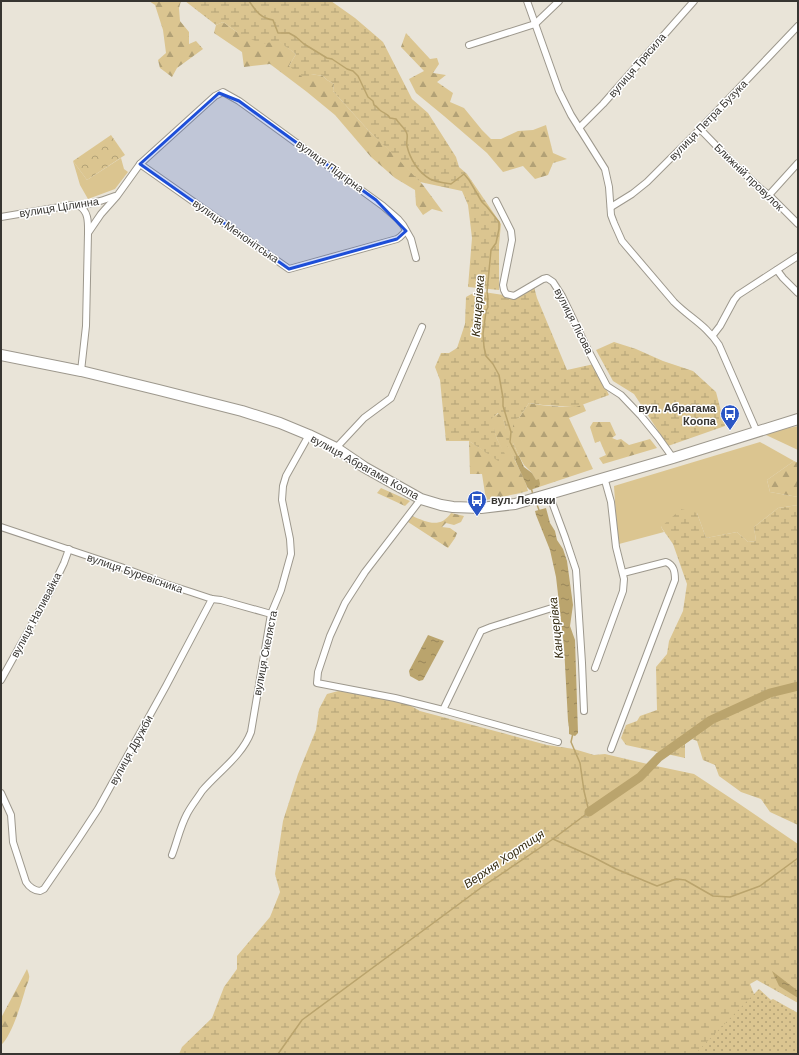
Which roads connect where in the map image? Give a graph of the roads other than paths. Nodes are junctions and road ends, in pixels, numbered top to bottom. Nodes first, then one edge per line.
1 (527, 1) edge
2 (559, 1) edge
3 (694, 1) edge
4 (535, 24) junction
5 (798, 26) edge
6 (470, 45) dead end
7 (579, 128) junction
8 (700, 129) junction
9 (798, 163) edge
10 (140, 164) junction
11 (769, 195) junction
12 (117, 196) junction
13 (496, 201) dead end
14 (79, 206) junction
15 (611, 207) junction
16 (1, 217) edge
17 (798, 224) edge
18 (406, 231) junction
19 (88, 233) junction
20 (798, 256) edge
21 (416, 258) dead end
22 (777, 270) junction
23 (798, 293) edge
24 (422, 327) dead end
25 (713, 335) junction
26 (1, 355) edge
27 (81, 371) junction
28 (798, 419) edge
29 (757, 432) junction
30 (310, 435) junction
31 (336, 448) junction
32 (673, 458) junction
33 (604, 477) junction
34 (550, 494) junction
35 (421, 498) junction
36 (1, 527) edge
37 (69, 549) junction
38 (623, 573) junction
39 (212, 599) junction
40 (556, 607) dead end
41 (271, 614) junction
42 (595, 668) dead end
43 (1, 680) edge
44 (443, 710) junction
45 (584, 711) dead end
46 (558, 742) dead end
47 (611, 749) dead end
48 (1, 793) edge
49 (172, 855) dead end

1 - 4 street
2 - 4 street
3 - 7 street, вулиця Трясила
4 - 6 street
4 - 7 street
5 - 8 street, вулиця Петра Бузука
7 - 15 street
8 - 11 street, Ближній провулок
8 - 15 street, вулиця Петра Бузука
9 - 11 street
10 - 12 street
10 - 18 street, вулиця Менонітська
10 - 18 street, вулиця Підгірна
11 - 17 street, Ближній провулок
12 - 14 street, вулиця Цілинна
12 - 19 street
13 - 32 street, вулиця Лісова
14 - 16 street, вулиця Цілинна
14 - 19 street
15 - 25 street
18 - 21 street, вулиця Підгірна
19 - 27 street
20 - 22 street
22 - 23 street
22 - 25 street
24 - 31 street
25 - 29 street
26 - 27 main road, вулиця Абрагама Коопа
27 - 30 main road, вулиця Абрагама Коопа
28 - 29 main road, вулиця Абрагама Коопа
29 - 32 main road, вулиця Абрагама Коопа
30 - 31 main road, вулиця Абрагама Коопа
30 - 41 street, вулиця Скеляста
31 - 35 main road, вулиця Абрагама Коопа
32 - 33 main road, вулиця Абрагама Коопа
33 - 34 main road, вулиця Абрагама Коопа
33 - 38 street
34 - 35 main road, вулиця Абрагама Коопа
34 - 45 street
35 - 44 street
36 - 37 street, вулиця Буревісника
37 - 39 street, вулиця Буревісника
37 - 43 street, вулиця Наливайка
38 - 42 street
38 - 47 street
39 - 41 street, вулиця Буревісника
39 - 48 street, вулиця Дружби
40 - 44 street
41 - 49 street, вулиця Скеляста
44 - 46 street

